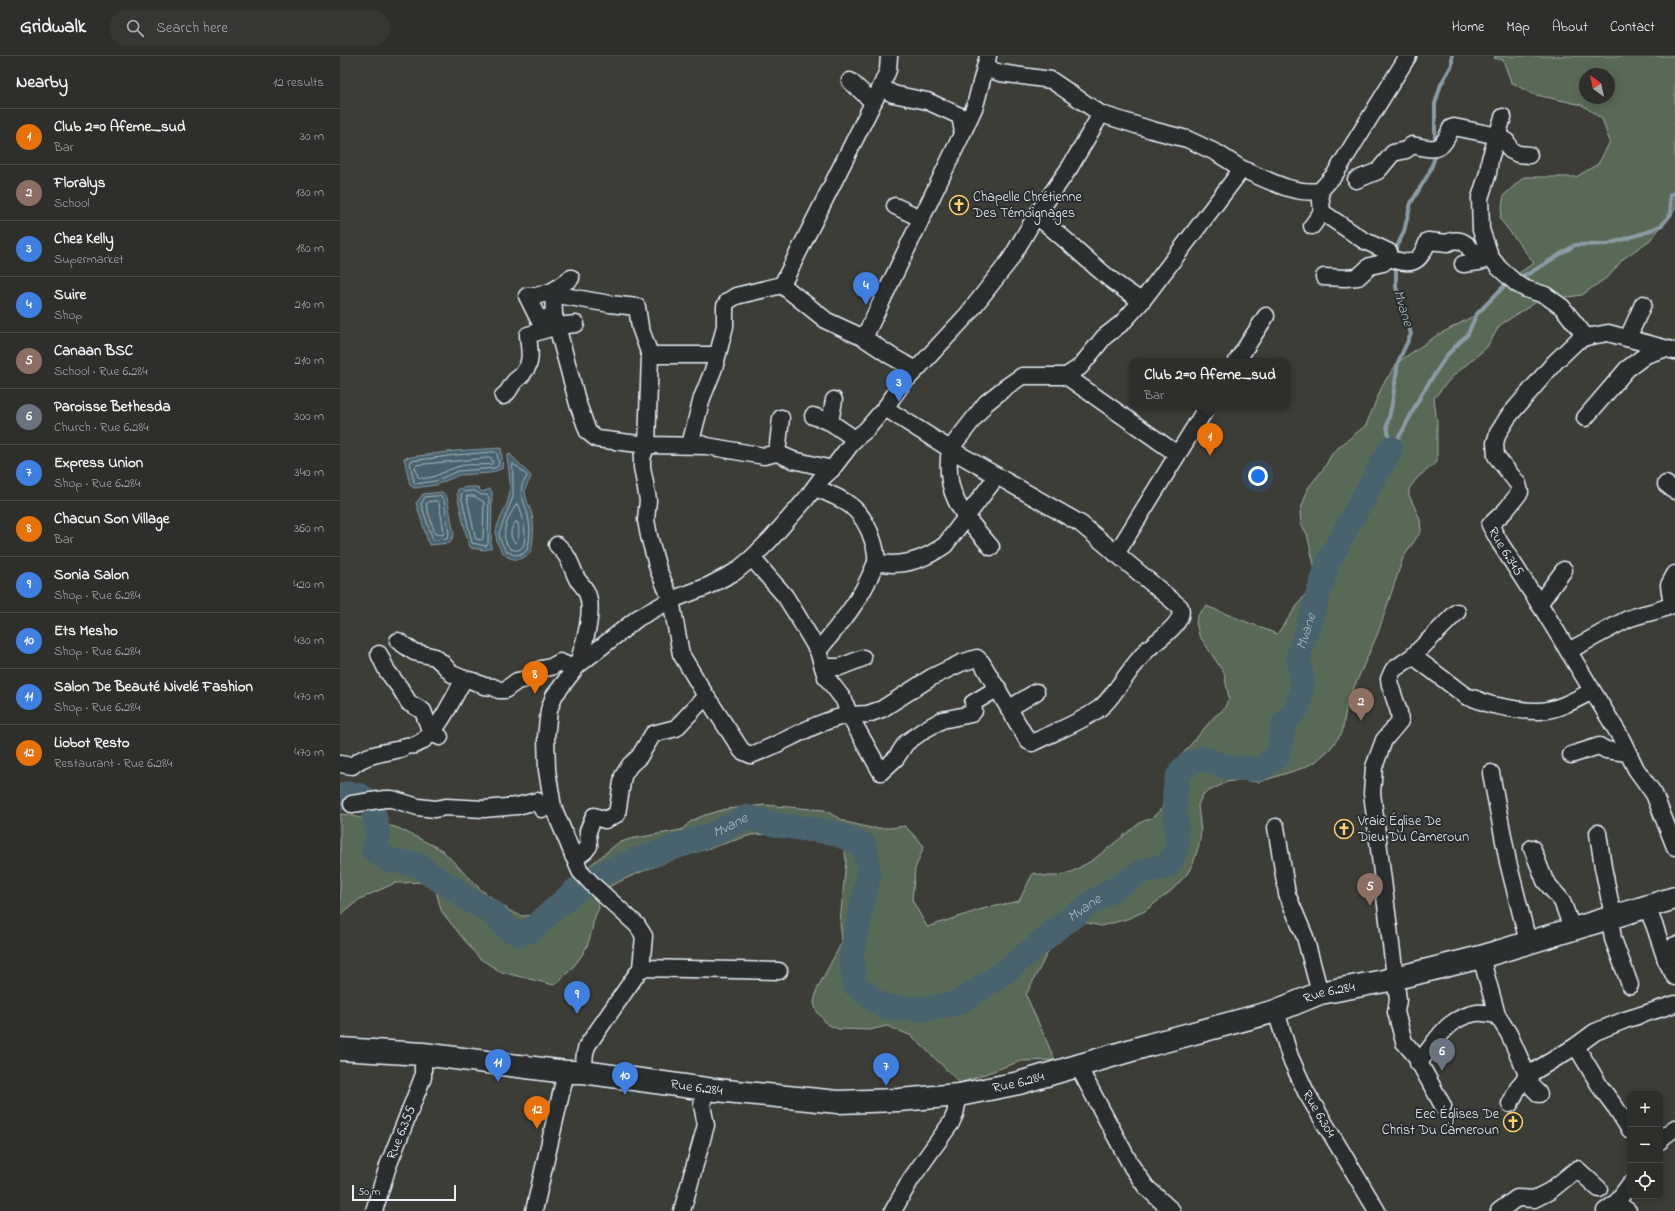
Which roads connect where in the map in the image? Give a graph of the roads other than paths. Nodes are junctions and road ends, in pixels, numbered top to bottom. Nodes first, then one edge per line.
1 (889, 56) edge
2 (1408, 56) edge
3 (986, 62) edge
4 (850, 81) dead end
5 (881, 87) junction
6 (872, 102) junction
7 (1101, 114) junction
8 (1502, 117) dead end
9 (963, 132) junction
10 (1498, 136) junction
11 (1529, 155) dead end
12 (1242, 169) junction
13 (1356, 180) dead end
14 (1320, 191) junction
15 (895, 206) dead end
16 (1322, 212) junction
17 (1036, 216) junction
18 (920, 218) junction
19 (1312, 226) dead end
20 (1389, 258) junction
21 (1489, 258) junction
22 (1463, 264) dead end
23 (1324, 277) dead end
24 (571, 278) dead end
25 (782, 285) junction
26 (553, 290) junction
27 (1142, 302) junction
28 (1644, 304) dead end
29 (1266, 316) dead end
30 (555, 320) junction
31 (576, 324) dead end
32 (864, 338) junction
33 (1586, 338) junction
34 (1628, 338) junction
35 (1669, 350) edge
36 (650, 355) junction
37 (717, 355) junction
38 (1239, 358) edge
39 (916, 370) junction
40 (1066, 376) junction
41 (504, 396) dead end
42 (834, 400) dead end
43 (885, 408) junction
44 (1205, 410) edge
45 (813, 416) dead end
46 (781, 418) dead end
47 (1585, 418) dead end
48 (830, 422) junction
49 (855, 439) junction
50 (647, 445) junction
51 (707, 446) junction
52 (950, 449) junction
53 (777, 453) junction
54 (1177, 454) junction
55 (832, 469) junction
56 (997, 476) junction
57 (815, 488) junction
58 (965, 517) junction
59 (557, 545) dead end
60 (991, 547) dead end
61 (1116, 554) junction
62 (752, 558) junction
63 (876, 562) junction
64 (1564, 570) dead end
65 (1675, 574) edge
66 (671, 600) junction
67 (1539, 604) junction
68 (1674, 605) edge
69 (1457, 612) dead end
70 (398, 641) dead end
71 (818, 651) junction
72 (1568, 651) junction
73 (379, 654) dead end
74 (1413, 656) junction
75 (863, 658) dead end
76 (577, 666) junction
77 (823, 667) junction
78 (840, 668) junction
79 (464, 679) junction
80 (834, 687) junction
81 (998, 688) junction
82 (1592, 691) junction
83 (1036, 692) dead end
84 (706, 696) junction
85 (1010, 708) junction
86 (849, 715) junction
87 (436, 736) junction
88 (1628, 753) junction
89 (1571, 755) dead end
90 (340, 764) edge
91 (1492, 773) dead end
92 (352, 804) dead end
93 (553, 807) junction
94 (1276, 827) dead end
95 (1598, 833) dead end
96 (1675, 847) edge
97 (1532, 848) dead end
98 (577, 863) junction
99 (1675, 898) edge
100 (1647, 907) junction
101 (1614, 916) junction
102 (1572, 928) junction
103 (1528, 942) junction
104 (1675, 944) edge
105 (1481, 957) junction
106 (1666, 960) junction
107 (642, 968) junction
108 (779, 971) dead end
109 (1675, 977) edge
110 (1396, 978) junction
111 (1630, 986) dead end
112 (1320, 993) junction
113 (1675, 1004) edge
114 (1276, 1011) junction
115 (1497, 1015) junction
116 (1576, 1046) junction
117 (340, 1049) edge
118 (423, 1054) junction
119 (1418, 1063) junction
120 (1078, 1066) junction
121 (575, 1072) junction
122 (1528, 1076) junction
123 (706, 1089) junction
124 (1539, 1094) dead end
125 (959, 1095) junction
126 (1510, 1104) dead end
127 (1443, 1106) dead end
128 (1628, 1127) edge
129 (1675, 1128) edge
130 (1663, 1136) edge
131 (1599, 1189) dead end
132 (1627, 1189) edge
133 (1616, 1208) edge
134 (374, 1211) edge
135 (534, 1211) edge
136 (682, 1211) edge
137 (893, 1211) edge
138 (1172, 1211) edge
139 (1377, 1211) edge
140 (1499, 1211) edge

1 - 5 street
2 - 14 street
3 - 7 street
3 - 9 street
4 - 6 street
5 - 6 street
5 - 9 street
6 - 25 street
7 - 12 street
7 - 17 street
8 - 10 street
9 - 18 street
10 - 11 street
10 - 13 street
10 - 21 street
12 - 14 street
12 - 27 street
14 - 16 street
15 - 18 street
16 - 19 street
16 - 20 street
17 - 27 street
17 - 39 street
18 - 32 street
20 - 21 street
20 - 23 street
21 - 22 street
21 - 33 street
24 - 26 street
25 - 32 street
25 - 37 street
26 - 30 street
26 - 30 street
26 - 36 street
27 - 40 street
28 - 34 street
29 - 38 street
30 - 31 street
30 - 41 street
30 - 50 street
32 - 39 street
33 - 34 street, Rue 6.345
33 - 67 street, Rue 6.345
34 - 35 street, Rue 6.345
35 - 47 street
36 - 37 street
36 - 50 street
37 - 51 street
39 - 43 street
40 - 52 street
40 - 54 street
42 - 48 street
43 - 49 street
43 - 52 street
44 - 54 street
45 - 48 street
46 - 53 street
48 - 49 street
49 - 55 street
50 - 51 street
50 - 66 street
51 - 53 street
52 - 56 street
52 - 58 street
53 - 55 street
54 - 61 street
55 - 57 street
56 - 58 street
56 - 61 street
57 - 62 street
57 - 63 street
58 - 60 street
58 - 63 street
59 - 76 street
61 - 85 street
62 - 66 street
62 - 71 street
63 - 71 street
64 - 67 street
65 - 68 street
66 - 76 street
66 - 84 street
67 - 72 street, Rue 6.345
68 - 72 street
69 - 74 street
70 - 79 street
71 - 77 street
72 - 82 street, Rue 6.345
73 - 87 street
74 - 82 street
74 - 110 street
75 - 78 street
76 - 79 street
76 - 93 street
77 - 78 street
77 - 80 street
78 - 80 street
79 - 87 street
80 - 86 street
81 - 85 street
81 - 86 street
81 - 86 street
82 - 88 street, Rue 6.345
83 - 85 street
84 - 86 street
84 - 98 street
87 - 90 street
88 - 89 street
88 - 96 street, Rue 6.345
91 - 103 street
92 - 93 street
93 - 98 street
94 - 112 street
95 - 101 street
97 - 102 street
98 - 107 street
99 - 100 street, Rue 6.284
100 - 101 street, Rue 6.284
100 - 106 street
101 - 102 street, Rue 6.284
101 - 111 street
102 - 103 street, Rue 6.284
103 - 105 street, Rue 6.284
104 - 106 street
105 - 110 street, Rue 6.284
105 - 115 street
106 - 109 street
107 - 108 street
107 - 121 street
110 - 112 street, Rue 6.284
110 - 119 street
112 - 114 street, Rue 6.284
113 - 116 street
114 - 120 street, Rue 6.284
114 - 139 street, Rue 6.304
115 - 119 street
115 - 122 street
116 - 122 street
116 - 128 street
117 - 118 street, Rue 6.284
118 - 121 street, Rue 6.284
118 - 134 street, Rue 6.355
119 - 127 street
120 - 125 street, Rue 6.284
120 - 138 street
121 - 123 street, Rue 6.284
121 - 135 street
122 - 124 street
122 - 126 street
123 - 125 street, Rue 6.284
123 - 136 street
125 - 137 street
129 - 130 street
131 - 140 street
132 - 133 street

